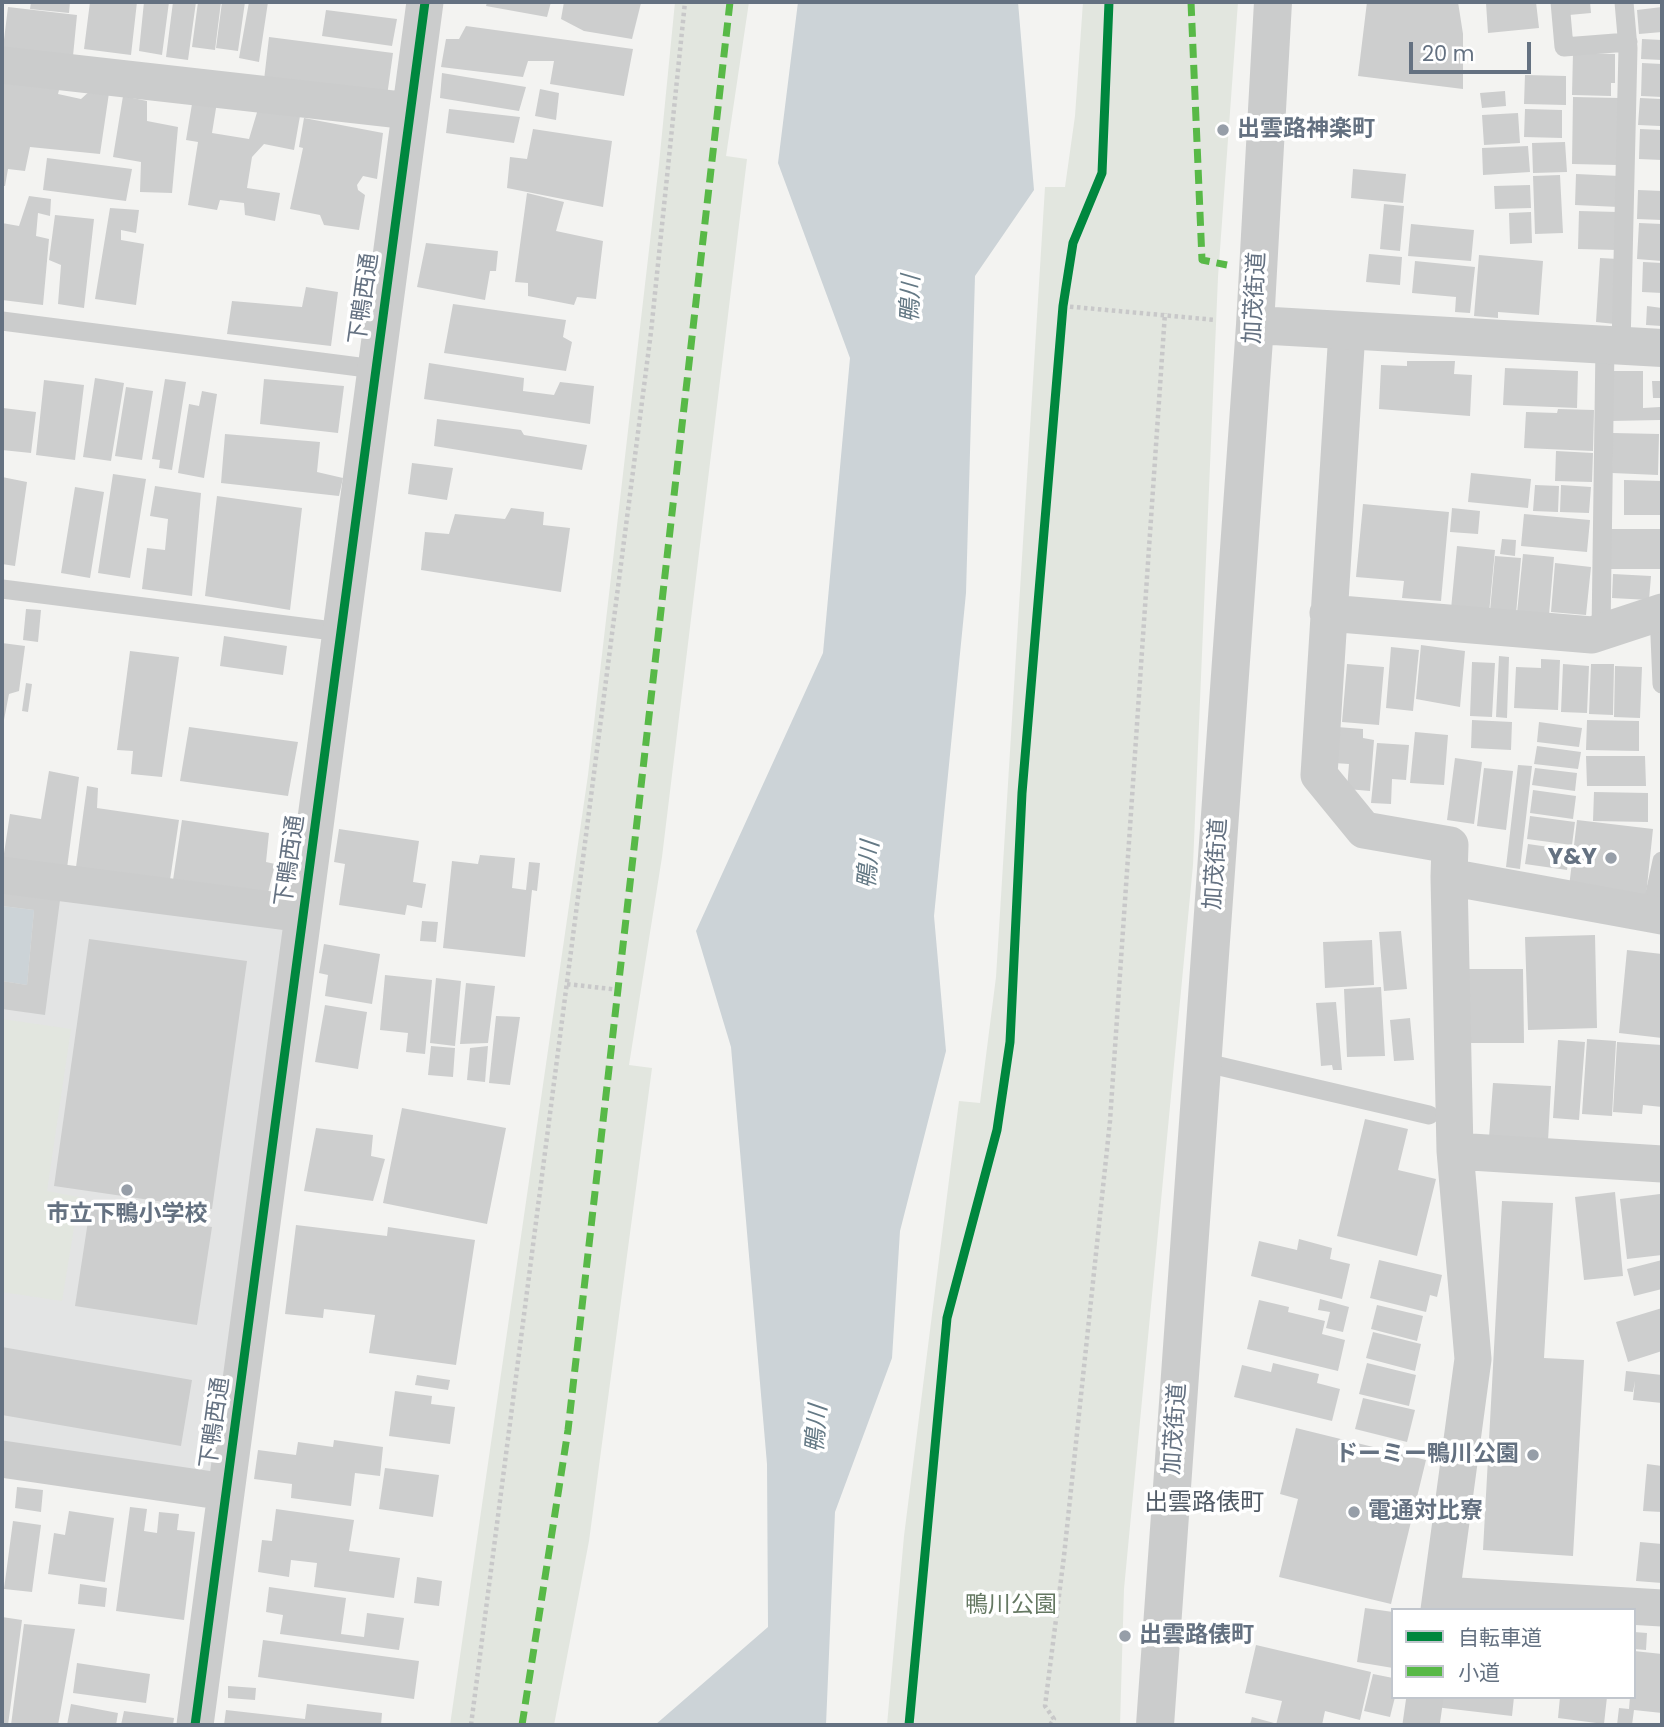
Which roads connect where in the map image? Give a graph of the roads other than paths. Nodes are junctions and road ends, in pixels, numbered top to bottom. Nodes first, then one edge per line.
1 (425, 2) edge
2 (1273, 2) edge
3 (1560, 2) edge
4 (1624, 2) edge
5 (1628, 42) junction
6 (2, 65) edge
7 (410, 111) junction
8 (2, 321) edge
9 (1255, 325) junction
10 (1347, 331) junction
11 (1613, 345) junction
12 (1662, 348) edge
13 (375, 369) junction
14 (2, 589) edge
15 (1328, 613) junction
16 (1660, 613) edge
17 (341, 632) junction
18 (1601, 632) junction
19 (1662, 684) edge
20 (1662, 861) edge
21 (2, 875) edge
22 (1449, 877) junction
23 (303, 914) junction
24 (1657, 915) edge
25 (1202, 1062) junction
26 (1429, 1115) dead end
27 (1455, 1151) junction
28 (1662, 1164) edge
29 (2, 1460) edge
30 (226, 1492) junction
31 (1440, 1603) edge
32 (1662, 1608) edge
33 (1425, 1699) edge
34 (195, 1725) edge
35 (1155, 1725) edge
36 (1421, 1725) edge

1 - 7 street, 下鴨西通
2 - 9 street, 加茂街道
3 - 5 lane
4 - 5 lane
5 - 11 lane
6 - 7 street
7 - 13 street, 下鴨西通
8 - 13 lane
9 - 10 street
9 - 25 street, 加茂街道
10 - 11 street
10 - 15 street
11 - 12 street
11 - 18 lane
13 - 17 street, 下鴨西通
14 - 17 lane
15 - 18 street
15 - 22 street
16 - 18 street
16 - 19 lane
17 - 23 street, 下鴨西通
20 - 24 lane
21 - 23 street
22 - 24 street
22 - 27 street
23 - 30 street, 下鴨西通
25 - 26 lane
25 - 35 street, 加茂街道
27 - 28 street
27 - 31 street
29 - 30 street
30 - 34 street, 下鴨西通
31 - 32 street
33 - 36 street

